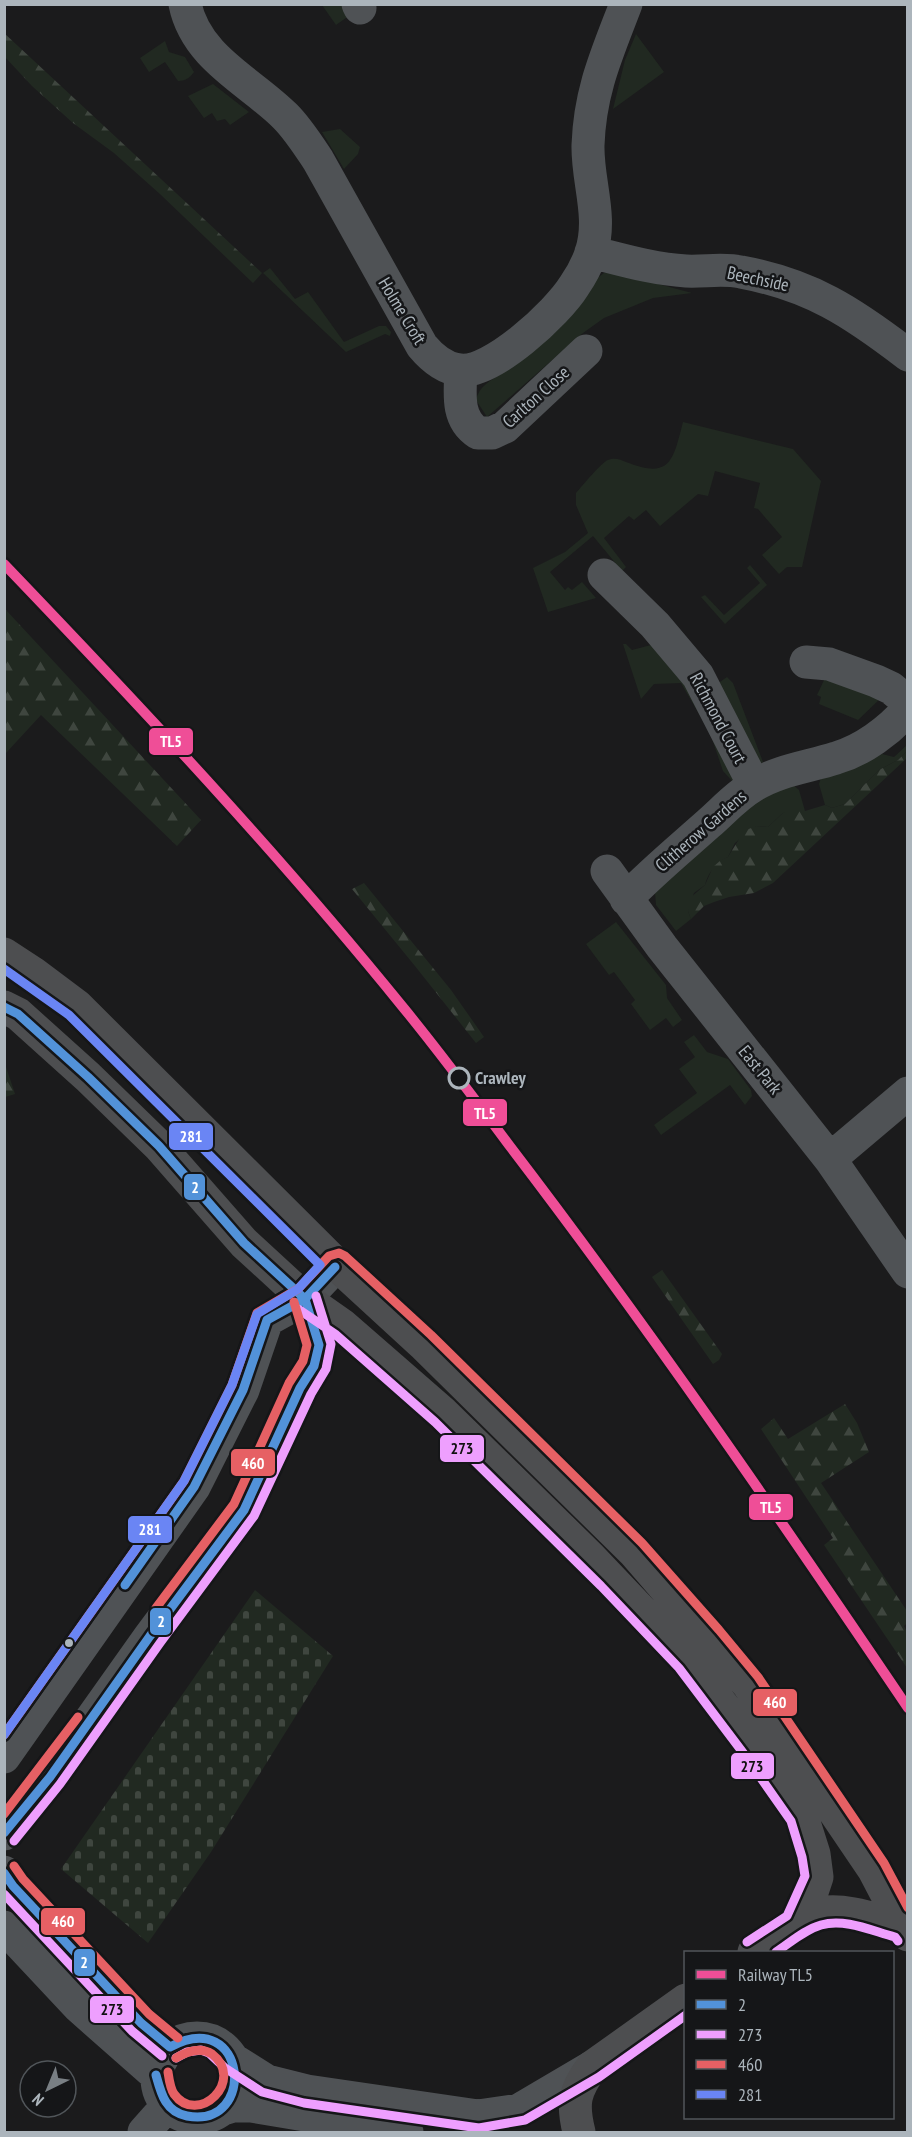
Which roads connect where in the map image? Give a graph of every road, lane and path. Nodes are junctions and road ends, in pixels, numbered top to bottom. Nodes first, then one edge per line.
1 (185, 4) edge
2 (626, 4) edge
3 (591, 252) junction
4 (586, 351) dead end
5 (908, 355) edge
6 (461, 370) junction
7 (604, 575) dead end
8 (806, 662) dead end
9 (908, 702) edge
10 (908, 709) edge
11 (754, 785) junction
12 (607, 871) dead end
13 (626, 899) junction
14 (4, 954) edge
15 (4, 1006) edge
16 (908, 1093) edge
17 (830, 1159) junction
18 (338, 1265) junction
19 (908, 1272) edge
20 (305, 1299) junction
21 (634, 1552) junction
22 (610, 1578) junction
23 (4, 1757) edge
24 (13, 1823) edge
25 (4, 1872) edge
26 (796, 1924) junction
27 (4, 1927) edge
28 (905, 1931) edge
29 (757, 1951) edge
30 (684, 2001) edge
31 (232, 2059) junction
32 (163, 2061) junction
33 (592, 2067) junction
34 (168, 2106) junction
35 (220, 2110) junction
36 (144, 2133) edge
37 (407, 2133) edge
38 (579, 2133) edge

1 - 6 street, Holme Croft
2 - 3 street
3 - 5 street, Beechside
3 - 6 street
4 - 6 street, Carlton Close
7 - 11 street, Richmond Court
8 - 9 street
10 - 11 street, Clitherow Gardens
11 - 13 street, Clitherow Gardens
12 - 13 street, East Park
13 - 17 street, East Park
14 - 18 main road
15 - 20 main road
16 - 17 street
17 - 19 street, East Park
18 - 20 street
18 - 21 main road
20 - 22 main road
20 - 23 street
20 - 24 street
21 - 22 main road
21 - 28 main road
22 - 26 main road
25 - 32 street
26 - 28 main road
26 - 29 main road
27 - 32 street
30 - 33 main road
31 - 32 street
31 - 33 street
31 - 35 street
32 - 34 street
33 - 38 main road
34 - 35 street
34 - 36 street
35 - 37 street

